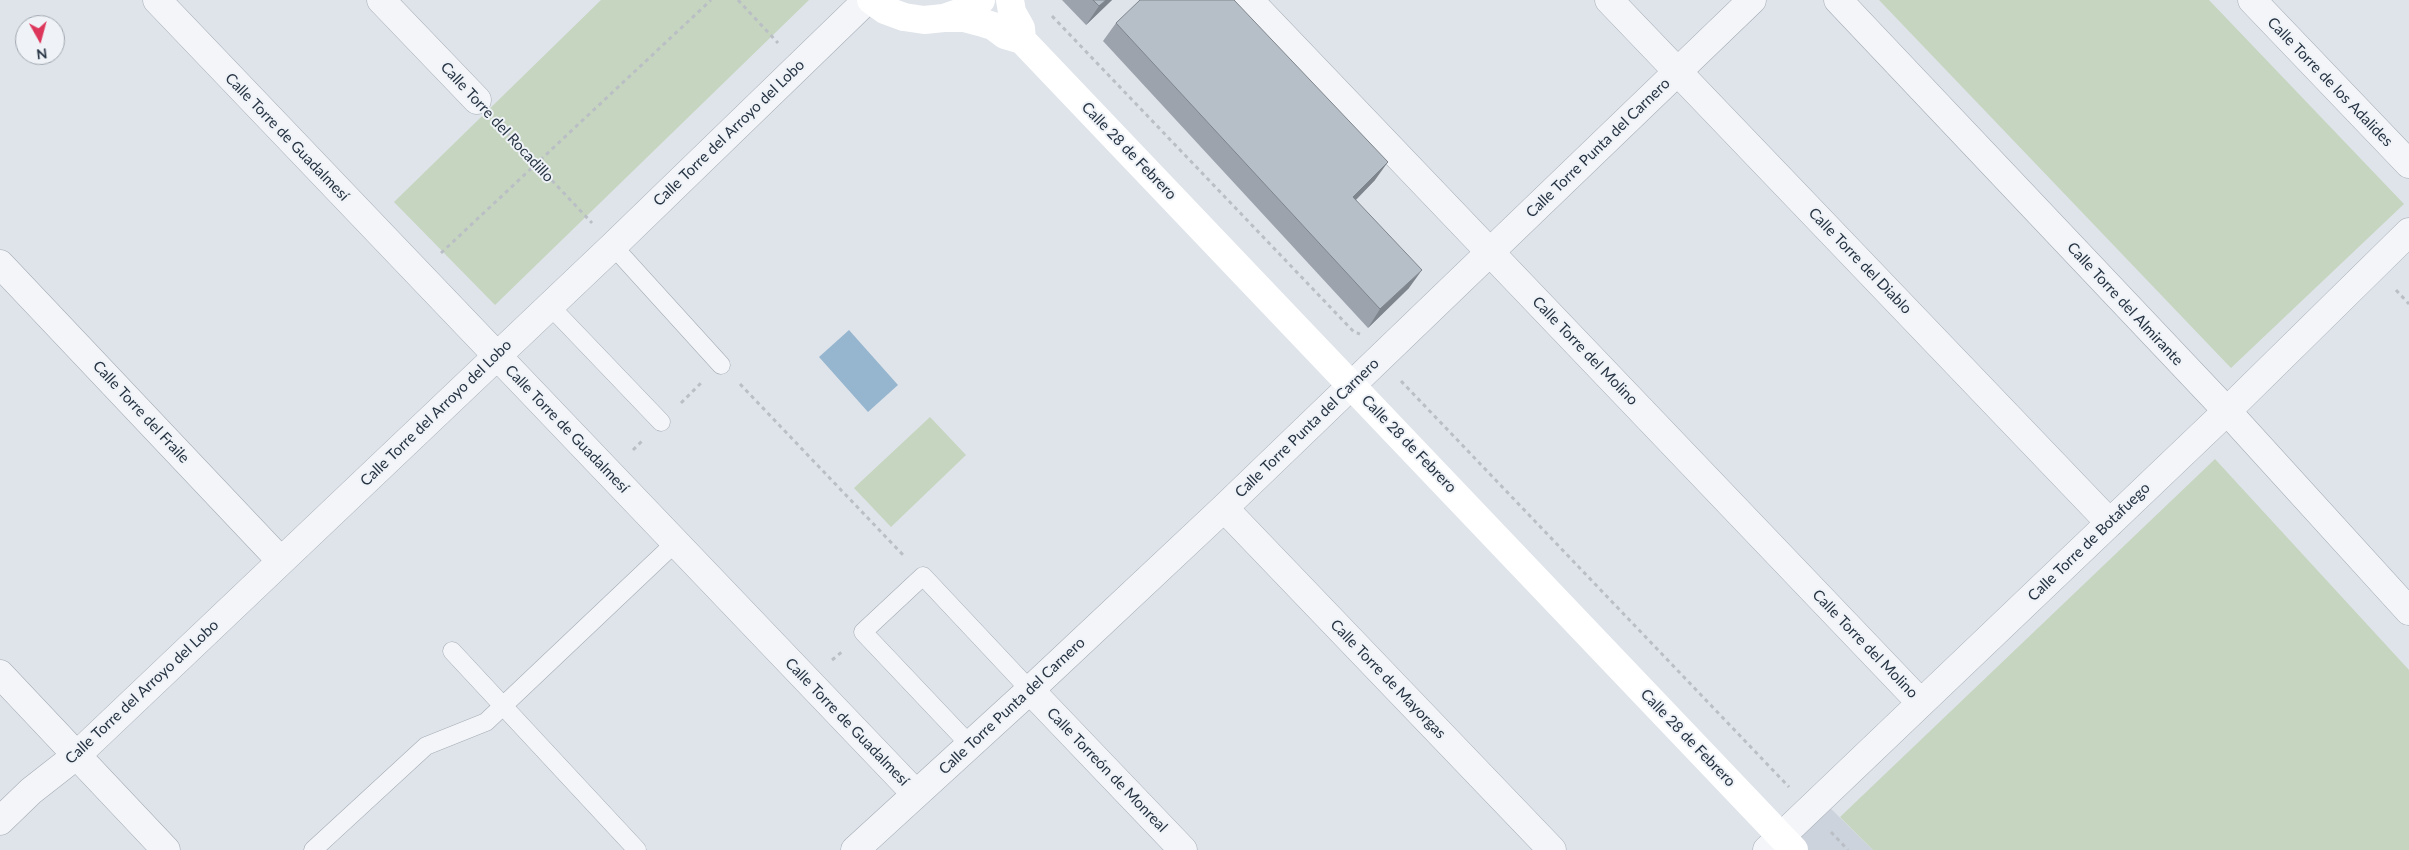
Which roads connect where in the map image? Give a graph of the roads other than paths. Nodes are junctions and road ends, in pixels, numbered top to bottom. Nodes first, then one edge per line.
1 (157, 0) edge
2 (381, 0) edge
3 (869, 0) edge
4 (981, 0) edge
5 (1010, 0) edge
6 (1249, 0) edge
7 (1609, 0) edge
8 (1752, 0) edge
9 (1838, 0) edge
10 (2252, 0) edge
11 (944, 18) junction
12 (1022, 40) junction
13 (1678, 71) junction
14 (477, 100) road end
15 (2409, 164) edge
16 (2409, 232) edge
17 (612, 246) junction
18 (1490, 252) junction
19 (0, 264) edge
20 (549, 305) junction
21 (496, 355) junction
22 (721, 365) road end
23 (1352, 384) junction
24 (2227, 410) junction
25 (661, 422) road end
26 (1224, 508) junction
27 (2110, 523) junction
28 (675, 543) junction
29 (281, 561) junction
30 (2409, 611) edge
31 (452, 651) dead end
32 (0, 674) edge
33 (1030, 690) junction
34 (1921, 703) junction
35 (503, 706) junction
36 (970, 745) junction
37 (77, 755) junction
38 (916, 794) junction
39 (0, 821) edge
40 (1781, 846) edge
41 (166, 850) edge
42 (313, 850) edge
43 (637, 850) edge
44 (855, 850) edge
45 (1183, 850) edge
46 (1552, 850) edge

1 - 21 street, Calle Torre de Guadalmesí
2 - 14 street, Calle Torre del Rocadillo
3 - 11 street
3 - 17 street, Calle Torre del Arroyo del Lobo
4 - 11 street
5 - 12 street, Calle 28 de Febrero
6 - 18 street, Calle Torre del Molino
7 - 13 street, Calle Torre del Diablo
8 - 13 street, Calle Torre Punta del Carnero
9 - 24 street, Calle Torre del Almirante
10 - 15 street, Calle Torre de los Adalides
11 - 12 street, Calle 28 de Febrero
12 - 23 street, Calle 28 de Febrero
13 - 18 street, Calle Torre Punta del Carnero
13 - 27 street, Calle Torre del Diablo
16 - 24 street, Calle Torre de Botafuego
17 - 20 street, Calle Torre del Arroyo del Lobo
17 - 22 lane
18 - 23 street, Calle Torre Punta del Carnero
18 - 34 street, Calle Torre del Molino
19 - 29 street, Calle Torre del Fraile
20 - 21 street, Calle Torre del Arroyo del Lobo
20 - 25 lane
21 - 28 street, Calle Torre de Guadalmesí
21 - 29 street, Calle Torre del Arroyo del Lobo
23 - 26 street, Calle Torre Punta del Carnero
23 - 40 street, Calle 28 de Febrero
24 - 27 street, Calle Torre de Botafuego
24 - 30 street, Calle Torre del Almirante
26 - 33 street, Calle Torre Punta del Carnero
26 - 46 street, Calle Torre de Mayorgas
27 - 34 street, Calle Torre de Botafuego
28 - 35 lane
28 - 38 street, Calle Torre de Guadalmesí
29 - 37 street, Calle Torre del Arroyo del Lobo
31 - 35 lane
32 - 37 street
33 - 36 street, Calle Torre Punta del Carnero
33 - 36 lane
33 - 45 street, Calle Torreón de Monreal
34 - 40 street, Calle Torre de Botafuego
35 - 42 lane
35 - 43 lane
36 - 38 street, Calle Torre Punta del Carnero
37 - 39 street, Calle Torre del Arroyo del Lobo
37 - 41 street
38 - 44 street, Calle Torre Punta del Carnero

